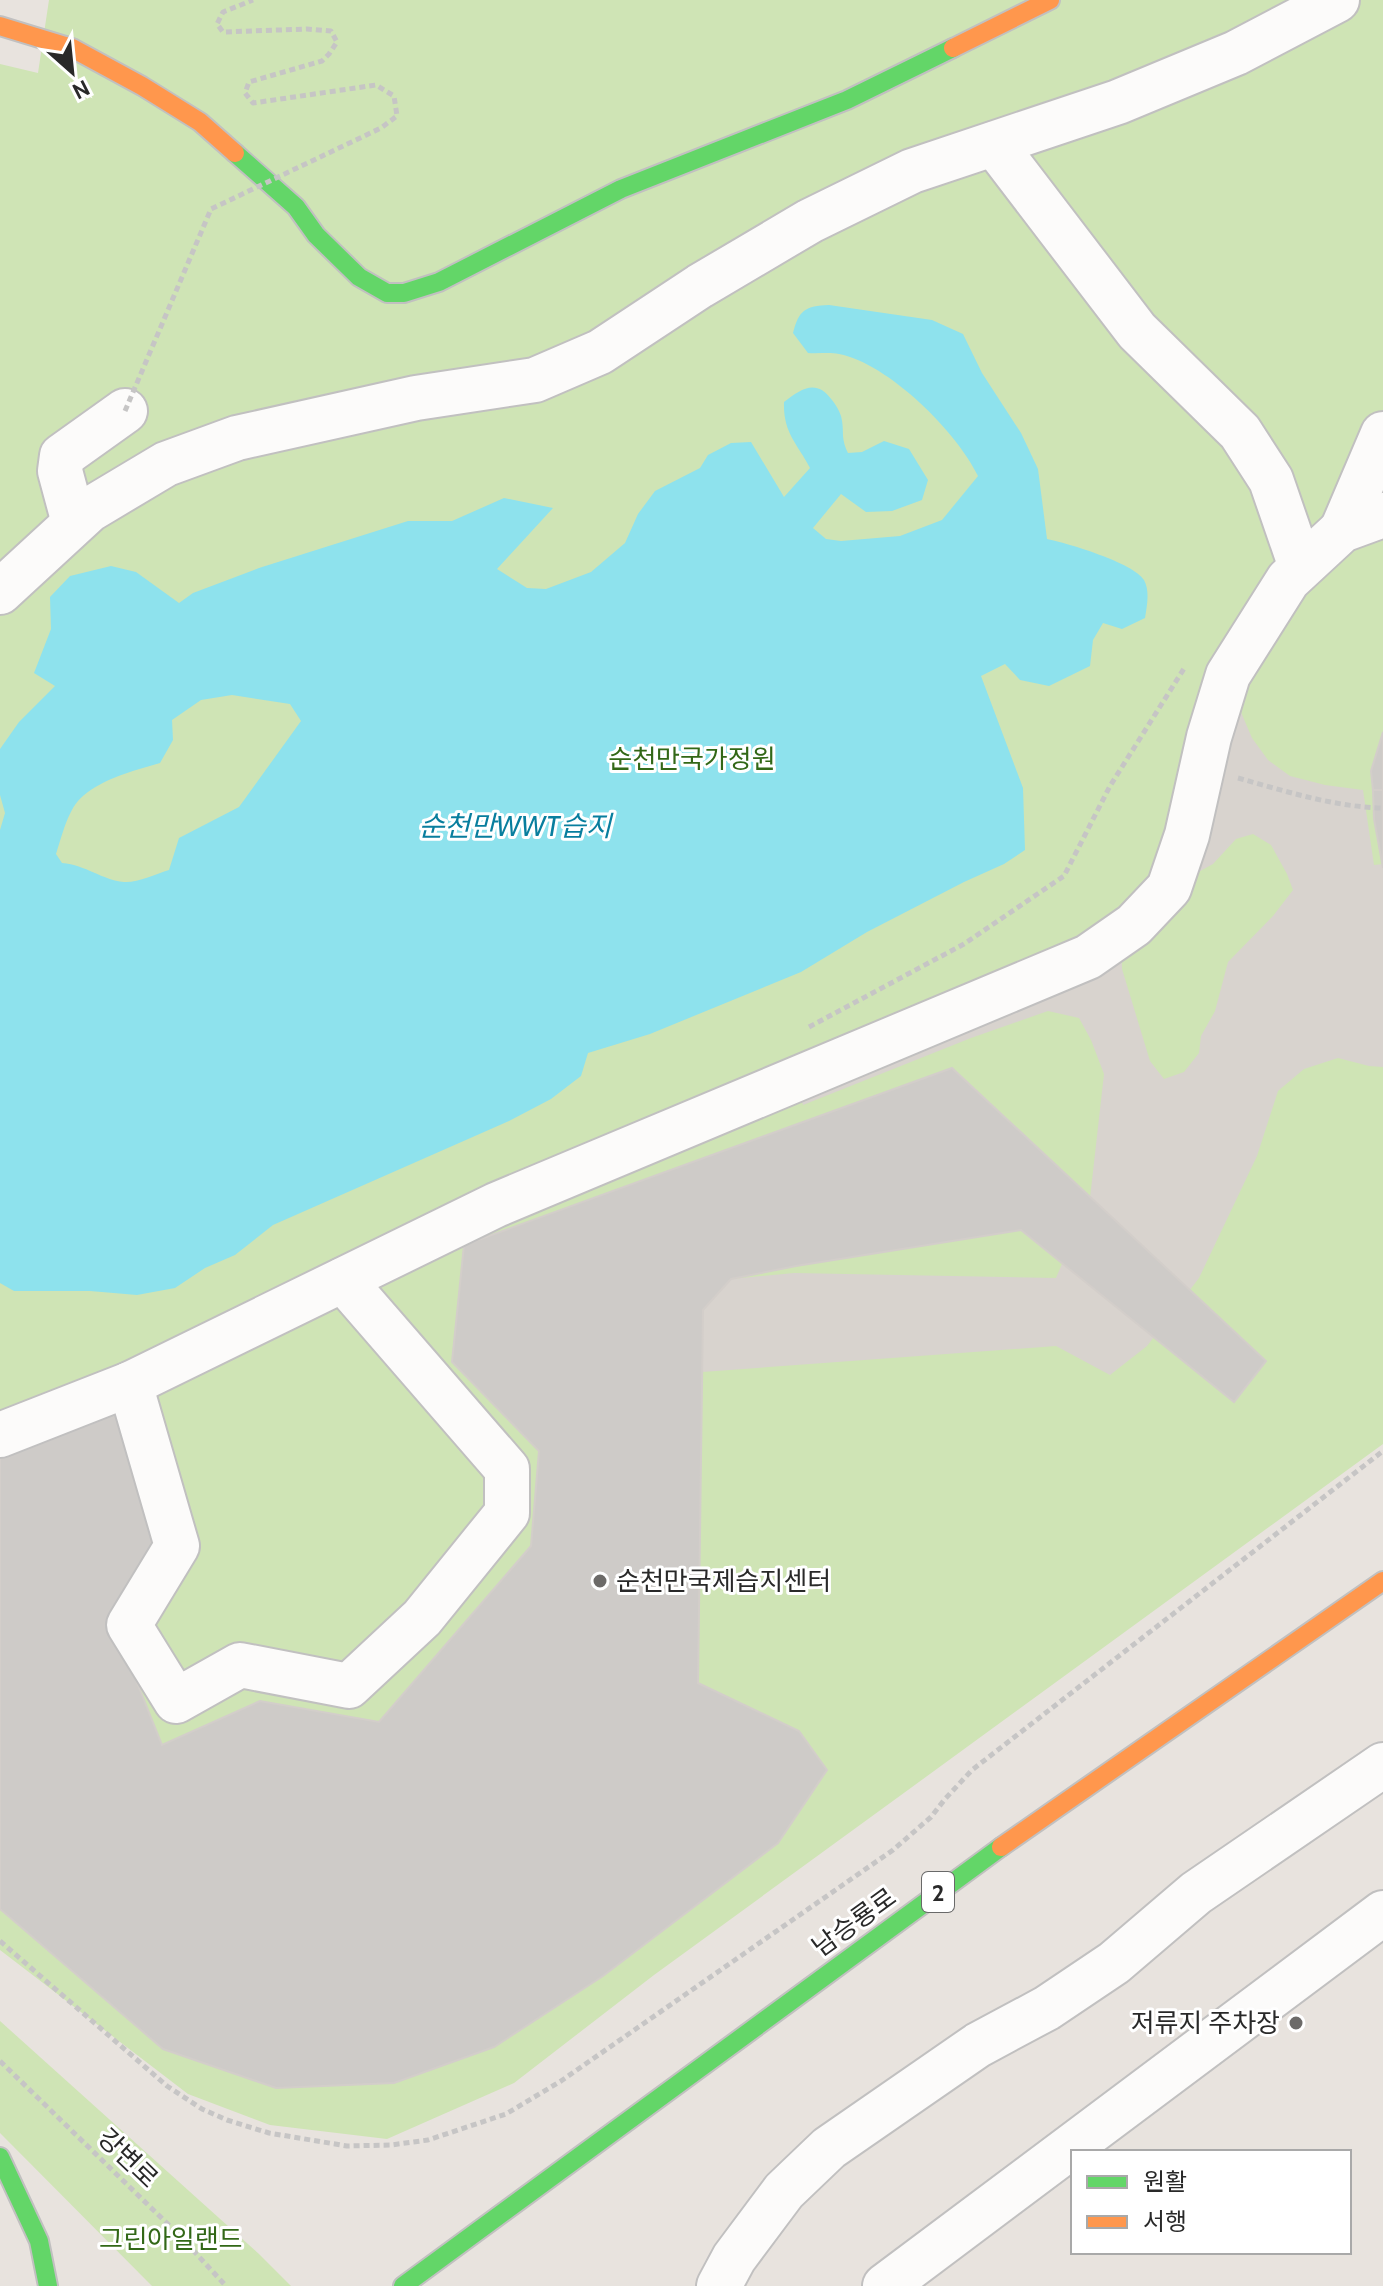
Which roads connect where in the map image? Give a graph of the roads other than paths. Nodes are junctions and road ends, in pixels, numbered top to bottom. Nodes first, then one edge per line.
1 (1050, 0) edge
2 (1337, 0) edge
3 (0, 26) edge
4 (994, 144) junction
5 (125, 411) road end
6 (1383, 434) edge
7 (1383, 515) edge
8 (74, 523) junction
9 (1342, 530) junction
10 (1301, 567) junction
11 (0, 592) edge
12 (343, 1280) junction
13 (130, 1384) junction
14 (0, 1435) edge
15 (1383, 1581) edge
16 (1383, 1765) edge
17 (1383, 1913) edge
18 (0, 2157) edge
19 (48, 2286) edge
20 (403, 2286) edge
21 (719, 2286) edge
22 (885, 2286) edge

1 - 3 main road
2 - 4 street
4 - 8 street
4 - 10 street
5 - 8 street
6 - 9 street
7 - 9 street
8 - 11 street
9 - 10 street
10 - 12 street
12 - 13 street
12 - 13 street
13 - 14 street
15 - 20 main road, 남승룡로 / 2
16 - 21 street
17 - 22 street
18 - 19 main road

